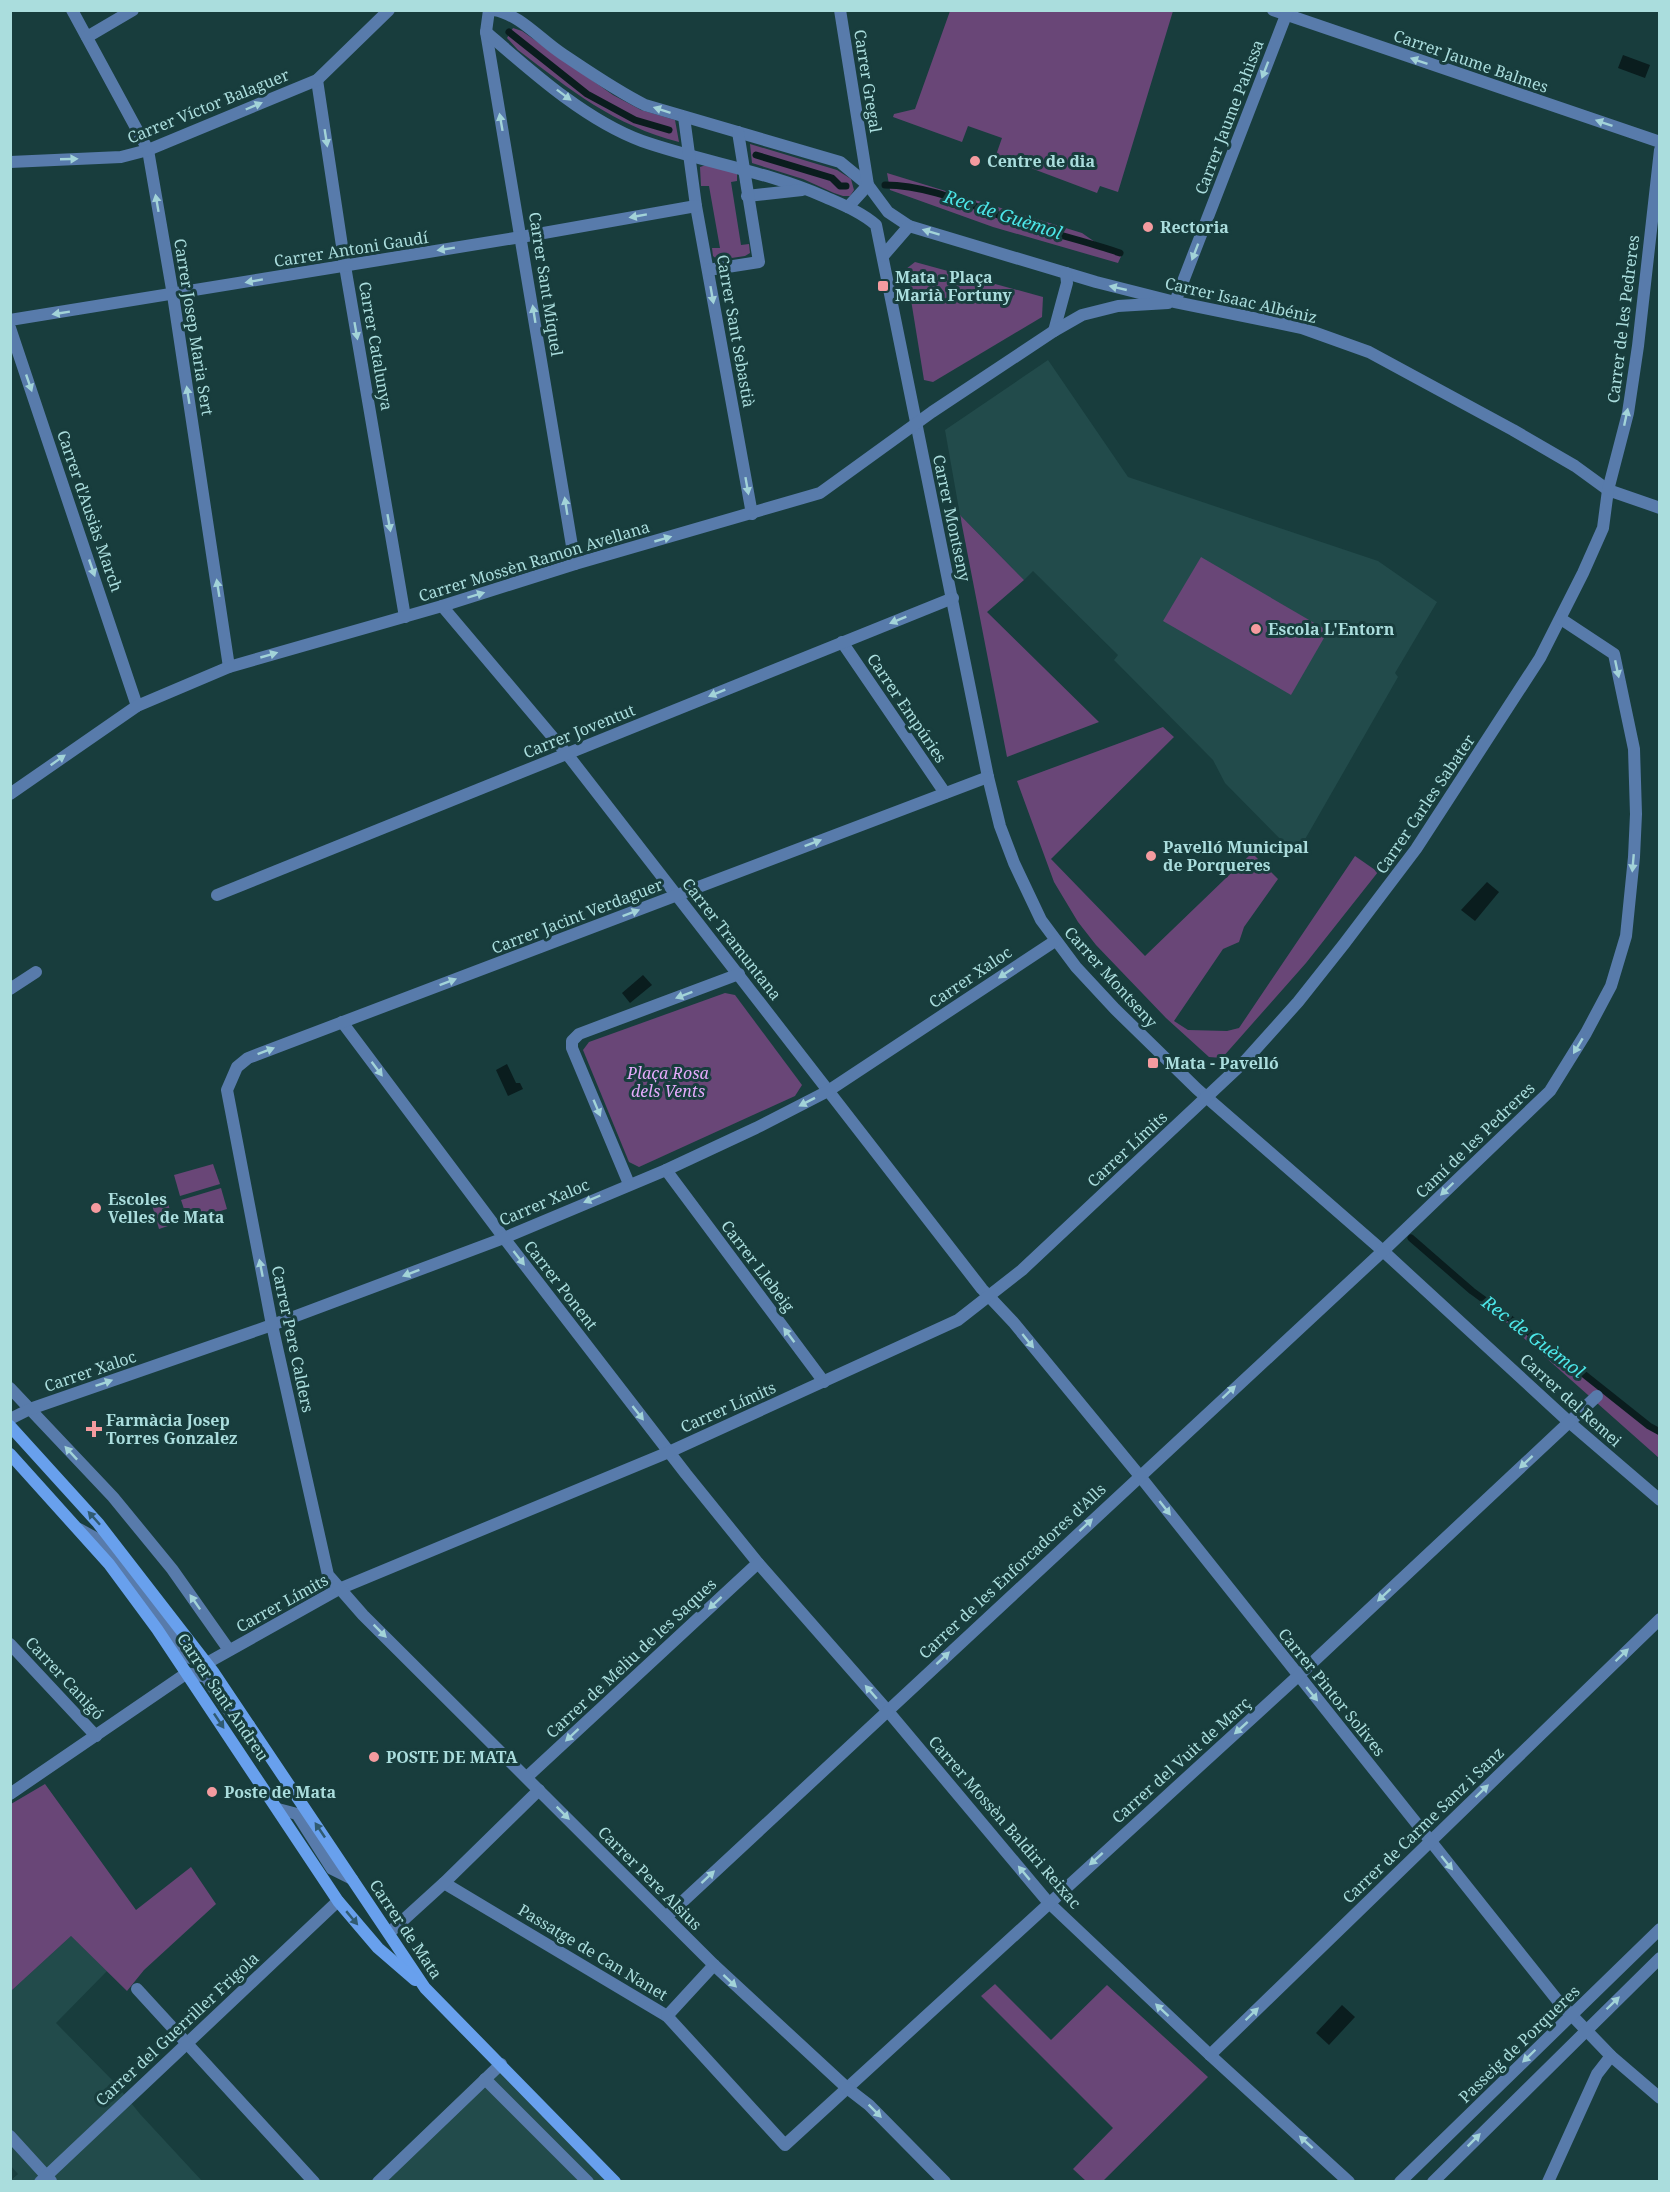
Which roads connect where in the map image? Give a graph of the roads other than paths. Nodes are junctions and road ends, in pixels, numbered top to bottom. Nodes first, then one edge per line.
1 (72, 10) edge
2 (134, 10) edge
3 (389, 10) edge
4 (489, 10) edge
5 (840, 10) edge
6 (1273, 10) edge
7 (503, 11) edge
8 (1287, 13) edge
9 (486, 32) junction
10 (87, 38) junction
11 (317, 80) junction
12 (684, 117) junction
13 (738, 132) junction
14 (1659, 142) edge
15 (148, 150) junction
16 (1659, 150) edge
17 (688, 154) junction
18 (863, 157) joint
19 (10, 162) edge
20 (743, 169) junction
21 (1658, 182) edge
22 (868, 185) junction
23 (807, 189) junction
24 (747, 196) junction
25 (696, 206) junction
26 (848, 207) junction
27 (909, 226) junction
28 (521, 237) junction
29 (883, 256) junction
30 (345, 266) junction
31 (708, 270) junction
32 (1066, 273) junction
33 (173, 295) junction
34 (1175, 302) junction
35 (10, 320) edge
36 (10, 328) edge
37 (1054, 332) junction
38 (915, 425) junction
39 (1608, 490) junction
40 (1659, 508) edge
41 (752, 514) junction
42 (575, 564) junction
43 (952, 598) junction
44 (442, 606) junction
45 (405, 617) junction
46 (1561, 619) junction
47 (842, 642) junction
48 (230, 667) junction
49 (137, 706) junction
50 (567, 754) junction
51 (988, 777) junction
52 (945, 793) junction
53 (10, 794) edge
54 (217, 895) dead end
55 (677, 895) junction
56 (1055, 941) junction
57 (36, 972) dead end
58 (739, 974) junction
59 (10, 989) edge
60 (342, 1022) junction
61 (227, 1090) joint
62 (828, 1091) junction
63 (1206, 1096) junction
64 (666, 1170) junction
65 (629, 1184) junction
66 (504, 1238) junction
67 (1383, 1251) junction
68 (990, 1297) junction
69 (272, 1325) junction
70 (824, 1382) junction
71 (10, 1388) edge
72 (1597, 1396) dead end
73 (30, 1409) junction
74 (10, 1419) edge
75 (1569, 1422) junction
76 (10, 1426) edge
77 (669, 1452) junction
78 (10, 1454) edge
79 (1139, 1475) junction
80 (1659, 1500) edge
81 (76, 1528) junction
82 (758, 1563) junction
83 (339, 1589) junction
84 (1659, 1619) edge
85 (10, 1644) edge
86 (229, 1650) junction
87 (207, 1664) junction
88 (187, 1673) junction
89 (1298, 1676) junction
90 (887, 1710) junction
91 (249, 1725) junction
92 (96, 1736) junction
93 (527, 1777) junction
94 (539, 1790) junction
95 (10, 1794) edge
96 (278, 1809) junction
97 (1430, 1841) junction
98 (352, 1879) junction
99 (444, 1883) junction
100 (338, 1901) junction
101 (1048, 1902) junction
102 (666, 1917) junction
103 (1659, 1929) edge
104 (389, 1933) junction
105 (1659, 1958) edge
106 (714, 1965) junction
107 (425, 1988) junction
108 (137, 1989) dead end
109 (667, 2016) junction
110 (1571, 2016) junction
111 (1585, 2030) junction
112 (188, 2042) junction
113 (1210, 2055) junction
114 (1611, 2056) junction
115 (501, 2064) junction
116 (485, 2079) junction
117 (847, 2088) junction
118 (1659, 2098) edge
119 (10, 2136) edge
120 (785, 2145) joint
121 (46, 2179) edge
122 (314, 2181) edge
123 (378, 2181) edge
124 (588, 2181) edge
125 (615, 2181) edge
126 (945, 2181) edge
127 (1349, 2181) edge
128 (1400, 2181) edge
129 (1433, 2181) edge
130 (1548, 2181) edge

1 - 10 street, Carrer Josep Maria Sert
2 - 10 street
3 - 11 street, Carrer Víctor Balaguer
4 - 9 street, Carrer Sant Miquel
5 - 18 street, Carrer Gregal
6 - 8 street, Carrer Jaume Balmes
12 -> 7 street, Carrer Isaac Albéniz
14 -> 8 street, Carrer Jaume Balmes
8 -> 34 street, Carrer Jaume Pahissa
9 -> 17 street
28 -> 9 street, Carrer Sant Miquel
10 - 15 street, Carrer Josep Maria Sert
15 -> 11 street, Carrer Víctor Balaguer
11 -> 30 street, Carrer Catalunya
12 - 13 street, Carrer Isaac Albéniz
12 - 17 street
13 - 20 street
13 - 22 street, Carrer Isaac Albéniz
19 -> 15 street, Carrer Víctor Balaguer
33 -> 15 street, Carrer Josep Maria Sert
16 - 21 street, Carrer de les Pedreres
17 - 20 street
17 - 25 street, Carrer Sant Sebastià
18 - 22 street, Carrer Isaac Albéniz
20 - 23 street
20 - 24 street
39 -> 21 street, Carrer de les Pedreres
22 - 26 street
22 - 27 street, Carrer Isaac Albéniz
23 - 24 street
23 - 26 street
24 - 31 street
25 -> 28 street, Carrer Antoni Gaudí
25 - 31 street, Carrer Sant Sebastià
26 - 29 street, Carrer Montseny
27 - 29 street
32 -> 27 street, Carrer Isaac Albéniz
28 -> 30 street, Carrer Antoni Gaudí
42 -> 28 street, Carrer Sant Miquel
29 - 38 street, Carrer Montseny
30 -> 33 street, Carrer Antoni Gaudí
30 -> 45 street, Carrer Catalunya
31 -> 41 street, Carrer Sant Sebastià
34 -> 32 street, Carrer Isaac Albéniz
32 - 37 street
33 -> 35 street, Carrer Antoni Gaudí
48 -> 33 street, Carrer Josep Maria Sert
34 - 37 street, Carrer Mossèn Ramon Avellana
34 - 39 street, Carrer Isaac Albéniz
36 -> 49 street, Carrer d'Ausiàs March
37 - 38 street, Carrer Mossèn Ramon Avellana
38 - 41 street, Carrer Mossèn Ramon Avellana
38 - 43 street, Carrer Montseny
39 - 40 street, Carrer Isaac Albéniz
39 - 46 street, Carrer Carles Sabater
42 -> 41 street, Carrer Mossèn Ramon Avellana
44 -> 42 street, Carrer Mossèn Ramon Avellana
43 -> 47 street, Carrer Joventut
43 - 51 street, Carrer Montseny
44 - 45 street, Carrer Mossèn Ramon Avellana
44 - 50 street, Carrer Tramuntana
48 -> 45 street, Carrer Mossèn Ramon Avellana
46 - 63 street, Carrer Carles Sabater
46 -> 67 street, Camí de les Pedreres
47 -> 50 street, Carrer Joventut
47 - 52 street, Carrer Empúries
48 - 49 street, Carrer Mossèn Ramon Avellana
53 -> 49 street, Carrer Mossèn Ramon Avellana
50 - 54 street, Carrer Joventut
50 - 55 street, Carrer Tramuntana
51 - 52 street, Carrer Jacint Verdaguer
51 - 56 street, Carrer Montseny
55 -> 52 street, Carrer Jacint Verdaguer
55 - 58 street, Carrer Tramuntana
60 -> 55 street, Carrer Jacint Verdaguer
56 -> 62 street, Carrer Xaloc
56 - 63 street, Carrer Montseny
57 - 59 street
58 - 62 street, Carrer Tramuntana
58 -> 65 street
61 -> 60 street, Carrer Jacint Verdaguer
60 -> 66 street, Carrer Ponent
69 -> 61 street, Carrer Pere Calders
62 -> 64 street, Carrer Xaloc
62 - 68 street, Carrer Tramuntana
63 - 67 street, Carrer Montseny
63 - 68 street, Carrer Límits
64 - 65 street, Carrer Xaloc
70 -> 64 street, Carrer Llebeig
65 -> 66 street, Carrer Xaloc
66 -> 69 street, Carrer Xaloc
66 -> 77 street, Carrer Ponent
67 - 75 street, Carrer del Remei
79 -> 67 street, Carrer de les Enforcadores d'Alls
68 - 70 street, Carrer Límits
68 -> 79 street, Carrer Pintor Solives
73 -> 69 street, Carrer Xaloc
69 - 83 street, Carrer Pere Calders
70 - 77 street, Carrer Límits
71 - 73 street
72 - 75 street, Carrer del Vuit de Març
73 - 74 street, Carrer Xaloc
86 -> 73 street
75 - 80 street, Carrer del Remei
75 -> 89 street, Carrer del Vuit de Març
87 -> 76 main road, Carrer Sant Andreu
77 - 82 street, Carrer Mossèn Baldiri Reixac
77 - 83 street, Carrer Límits
78 - 81 main road, Carrer Sant Andreu
79 -> 89 street, Carrer Pintor Solives
90 -> 79 street, Carrer de les Enforcadores d'Alls
81 - 87 street
81 - 88 main road, Carrer Sant Andreu
90 -> 82 street, Carrer Mossèn Baldiri Reixac
82 -> 93 street, Carrer de Meliu de les Saques
83 - 86 street, Carrer Límits
83 -> 93 street, Carrer Pere Alsius
97 -> 84 street, Carrer de Carme Sanz i Sanz
85 - 92 street, Carrer Canigó
86 - 87 street, Carrer Límits
87 - 91 main road, Carrer de Mata
88 - 91 street
88 - 92 street
88 -> 96 main road, Carrer Sant Andreu
89 -> 97 street, Carrer Pintor Solives
89 -> 101 street, Carrer del Vuit de Març
101 -> 90 street, Carrer Mossèn Baldiri Reixac
102 -> 90 street, Carrer de les Enforcadores d'Alls
98 -> 91 main road, Carrer de Mata
92 - 95 street
93 - 94 street, Carrer Pere Alsius
94 - 99 street
94 -> 102 street, Carrer Pere Alsius
96 - 98 street
96 - 100 main road, Carrer Sant Andreu
97 -> 110 street, Carrer Pintor Solives
113 -> 97 street, Carrer de Carme Sanz i Sanz
98 - 104 main road, Carrer de Mata
99 - 104 street
99 - 109 street, Passatge de Can Nanet
100 -> 107 main road, Carrer Sant Andreu
100 - 112 street, Carrer del Guerriller Frigola
113 -> 101 street, Carrer Mossèn Baldiri Reixac
101 - 117 street, Carrer del Vuit de Març
102 - 106 street, Carrer Pere Alsius
103 - 110 street, Passeig de Porqueres
104 - 107 main road, Carrer de Mata
111 -> 105 street
106 - 109 street
106 -> 117 street, Carrer Pere Alsius
107 - 115 main road, Carrer de Mata
108 - 112 street
109 - 120 street, Passatge de Can Nanet
110 - 111 street, Carrer Pintor Solives
110 -> 128 street, Passeig de Porqueres
111 - 114 street, Carrer Pintor Solives
129 -> 111 street
112 - 121 street, Carrer del Guerriller Frigola
112 - 122 street
127 -> 113 street, Carrer Mossèn Baldiri Reixac
114 - 118 street, Carrer Pintor Solives
114 - 130 street
115 - 116 street
115 - 125 main road, Carrer de Mata
116 - 123 street
116 - 124 street
117 - 120 street, Carrer del Vuit de Març
117 -> 126 street, Carrer Pere Alsius
119 - 121 street

